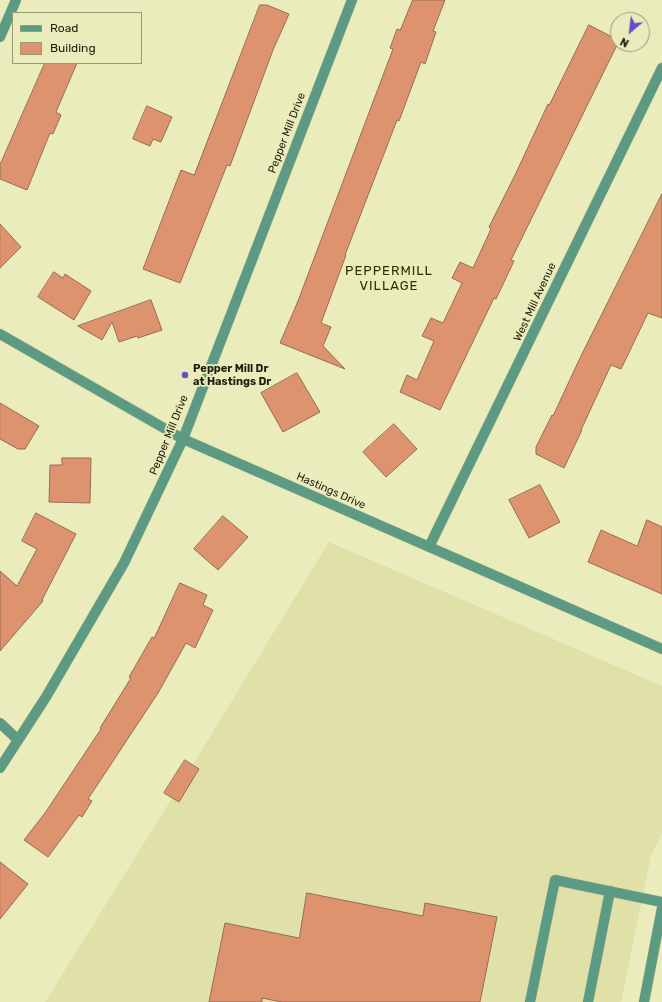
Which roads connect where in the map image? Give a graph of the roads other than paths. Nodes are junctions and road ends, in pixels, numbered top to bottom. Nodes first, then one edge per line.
1 (16, 0) edge
2 (352, 0) edge
3 (0, 37) edge
4 (662, 68) edge
5 (0, 334) edge
6 (182, 439) junction
7 (429, 547) junction
8 (662, 649) edge
9 (0, 723) edge
10 (18, 740) junction
11 (0, 768) edge
12 (610, 891) junction
13 (662, 902) edge
14 (662, 908) edge
15 (530, 1002) edge
16 (588, 1002) edge
17 (644, 1002) edge

1 - 3 street
2 - 6 street, Pepper Mill Drive
4 - 7 street, West Mill Avenue
5 - 6 street, Hastings Drive
6 - 7 street, Hastings Drive
6 - 10 street, Pepper Mill Drive
7 - 8 street, Hastings Drive
9 - 10 street
10 - 11 street, Pepper Mill Drive
12 - 13 street
12 - 15 street
12 - 16 street
14 - 17 street

